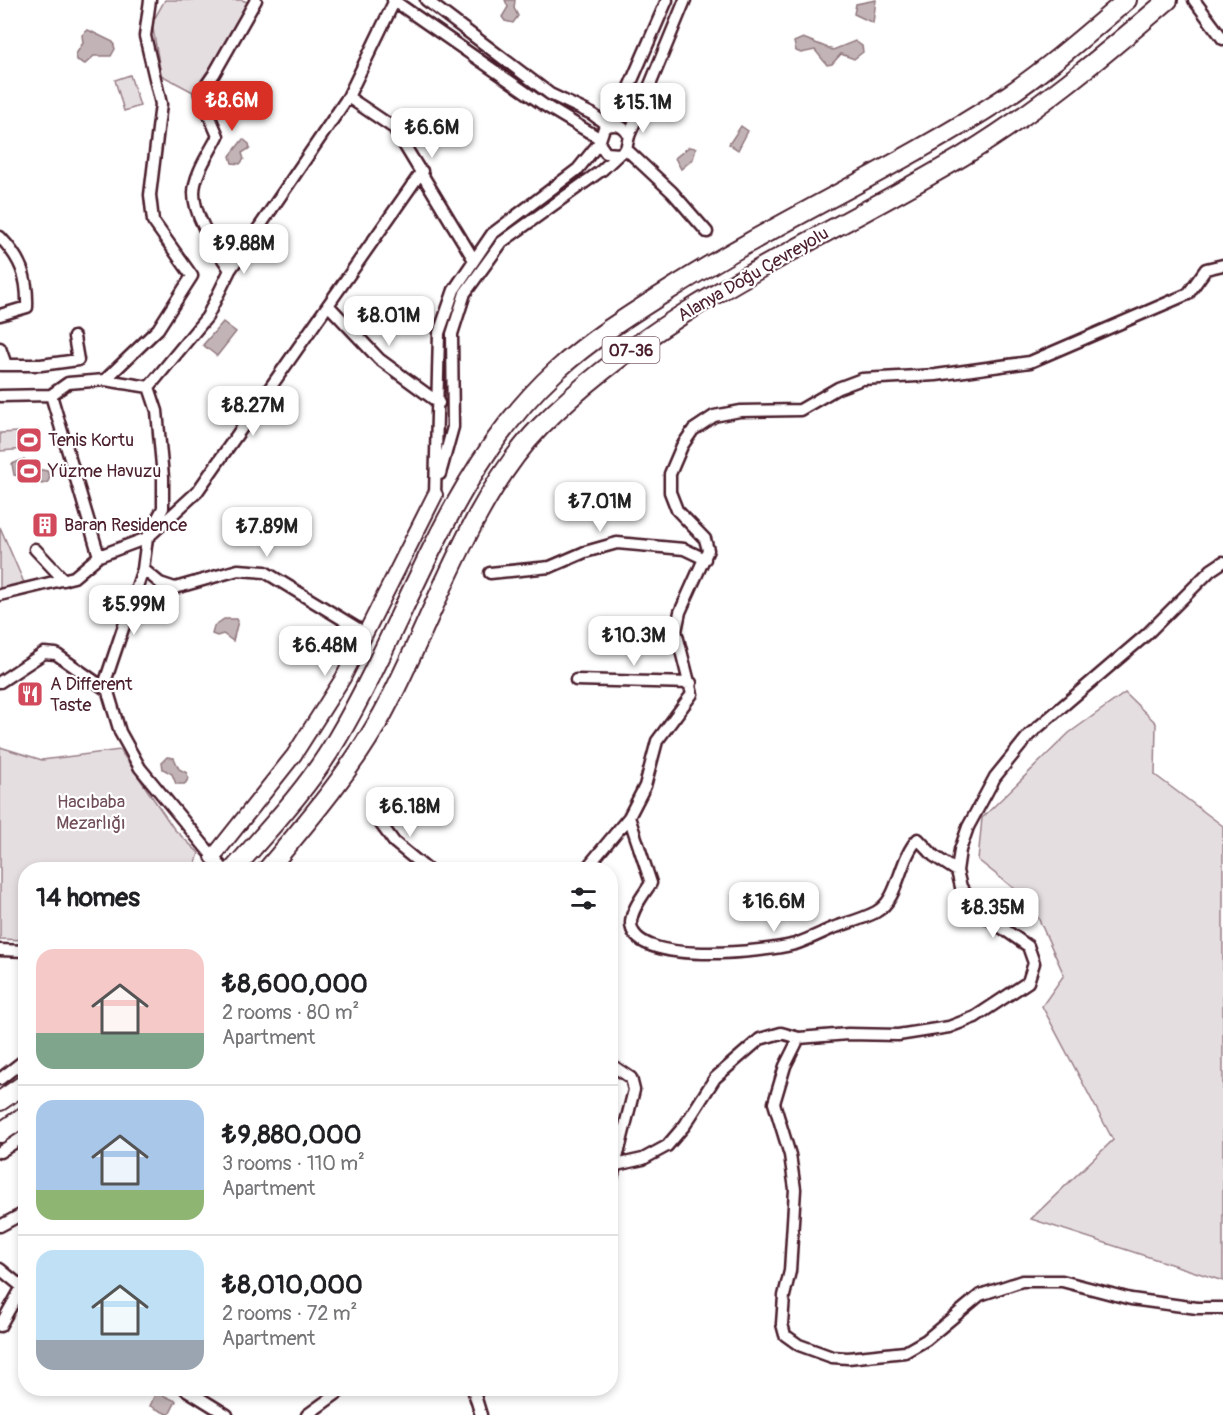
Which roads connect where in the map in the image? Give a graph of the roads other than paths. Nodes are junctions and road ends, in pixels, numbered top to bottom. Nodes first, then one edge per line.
1 (150, 0) edge
2 (256, 0) edge
3 (394, 0) edge
4 (426, 0) edge
5 (667, 0) edge
6 (685, 0) edge
7 (1127, 0) edge
8 (1168, 0) edge
9 (1194, 0) edge
10 (1223, 39) edge
11 (348, 97) junction
12 (611, 125) junction
13 (629, 136) junction
14 (599, 141) junction
15 (622, 151) junction
16 (422, 171) junction
17 (707, 232) dead end
18 (0, 237) edge
19 (474, 260) junction
20 (1223, 265) edge
21 (230, 270) junction
22 (328, 306) junction
23 (0, 315) edge
24 (74, 337) dead end
25 (0, 348) edge
26 (3, 365) edge
27 (105, 380) junction
28 (149, 387) junction
29 (51, 394) junction
30 (0, 396) edge
31 (439, 403) junction
32 (435, 495) junction
33 (147, 538) junction
34 (35, 549) dead end
35 (99, 556) junction
36 (705, 559) junction
37 (1223, 562) edge
38 (143, 568) junction
39 (489, 573) dead end
40 (64, 580) junction
41 (0, 595) edge
42 (365, 633) junction
43 (576, 680) dead end
44 (0, 682) edge
45 (691, 682) junction
46 (107, 690) junction
47 (629, 817) junction
48 (378, 820) dead end
49 (213, 857) junction
50 (217, 862) edge
51 (240, 862) edge
52 (274, 862) edge
53 (418, 862) edge
54 (592, 862) edge
55 (957, 871) junction
56 (0, 950) edge
57 (18, 951) edge
58 (799, 1038) junction
59 (18, 1065) edge
60 (618, 1069) edge
61 (0, 1079) edge
62 (18, 1089) edge
63 (0, 1101) edge
64 (18, 1121) edge
65 (0, 1133) edge
66 (18, 1141) edge
67 (0, 1152) edge
68 (618, 1157) edge
69 (618, 1165) edge
70 (18, 1216) edge
71 (0, 1226) edge
72 (0, 1269) edge
73 (18, 1284) edge
74 (18, 1294) edge
75 (1223, 1308) edge
76 (0, 1326) edge
77 (197, 1396) edge
78 (333, 1396) edge
79 (475, 1396) edge
80 (228, 1415) edge
81 (307, 1415) edge
82 (481, 1415) edge

1 - 27 street
2 - 21 street
3 - 11 street
3 - 14 street
4 - 12 street
5 - 12 street
6 - 13 street
7 - 51 highway, Alanya Doğu Çevreyolu / 07-36
8 - 52 highway, Alanya Doğu Çevreyolu / 07-36
9 - 10 street
11 - 16 street
11 - 21 street
12 - 13 street
12 - 14 street
13 - 15 street
14 - 15 street
14 - 19 street
15 - 17 street
15 - 32 street
16 - 19 street
16 - 22 street
18 - 23 street
19 - 31 street
20 - 36 street
21 - 28 street
22 - 31 street
22 - 33 street
24 - 26 street
25 - 26 street
27 - 28 street
27 - 29 street
28 - 33 street
29 - 30 street
29 - 35 street
31 - 32 street
32 - 42 street
33 - 35 street
33 - 38 street
34 - 40 street
35 - 40 street
36 - 39 street
36 - 45 street
37 - 55 street
38 - 42 street
38 - 46 street
40 - 41 street
42 - 49 street
43 - 45 street
44 - 46 street
45 - 47 street
46 - 49 street
47 - 54 street
47 - 55 street
48 - 53 street
49 - 50 street
55 - 58 street
56 - 57 street
58 - 69 street
58 - 75 street
59 - 61 street
60 - 68 street
62 - 63 highway
64 - 65 highway
66 - 67 street
70 - 71 street
72 - 73 street
74 - 76 street
77 - 80 street
78 - 81 street
79 - 82 street

